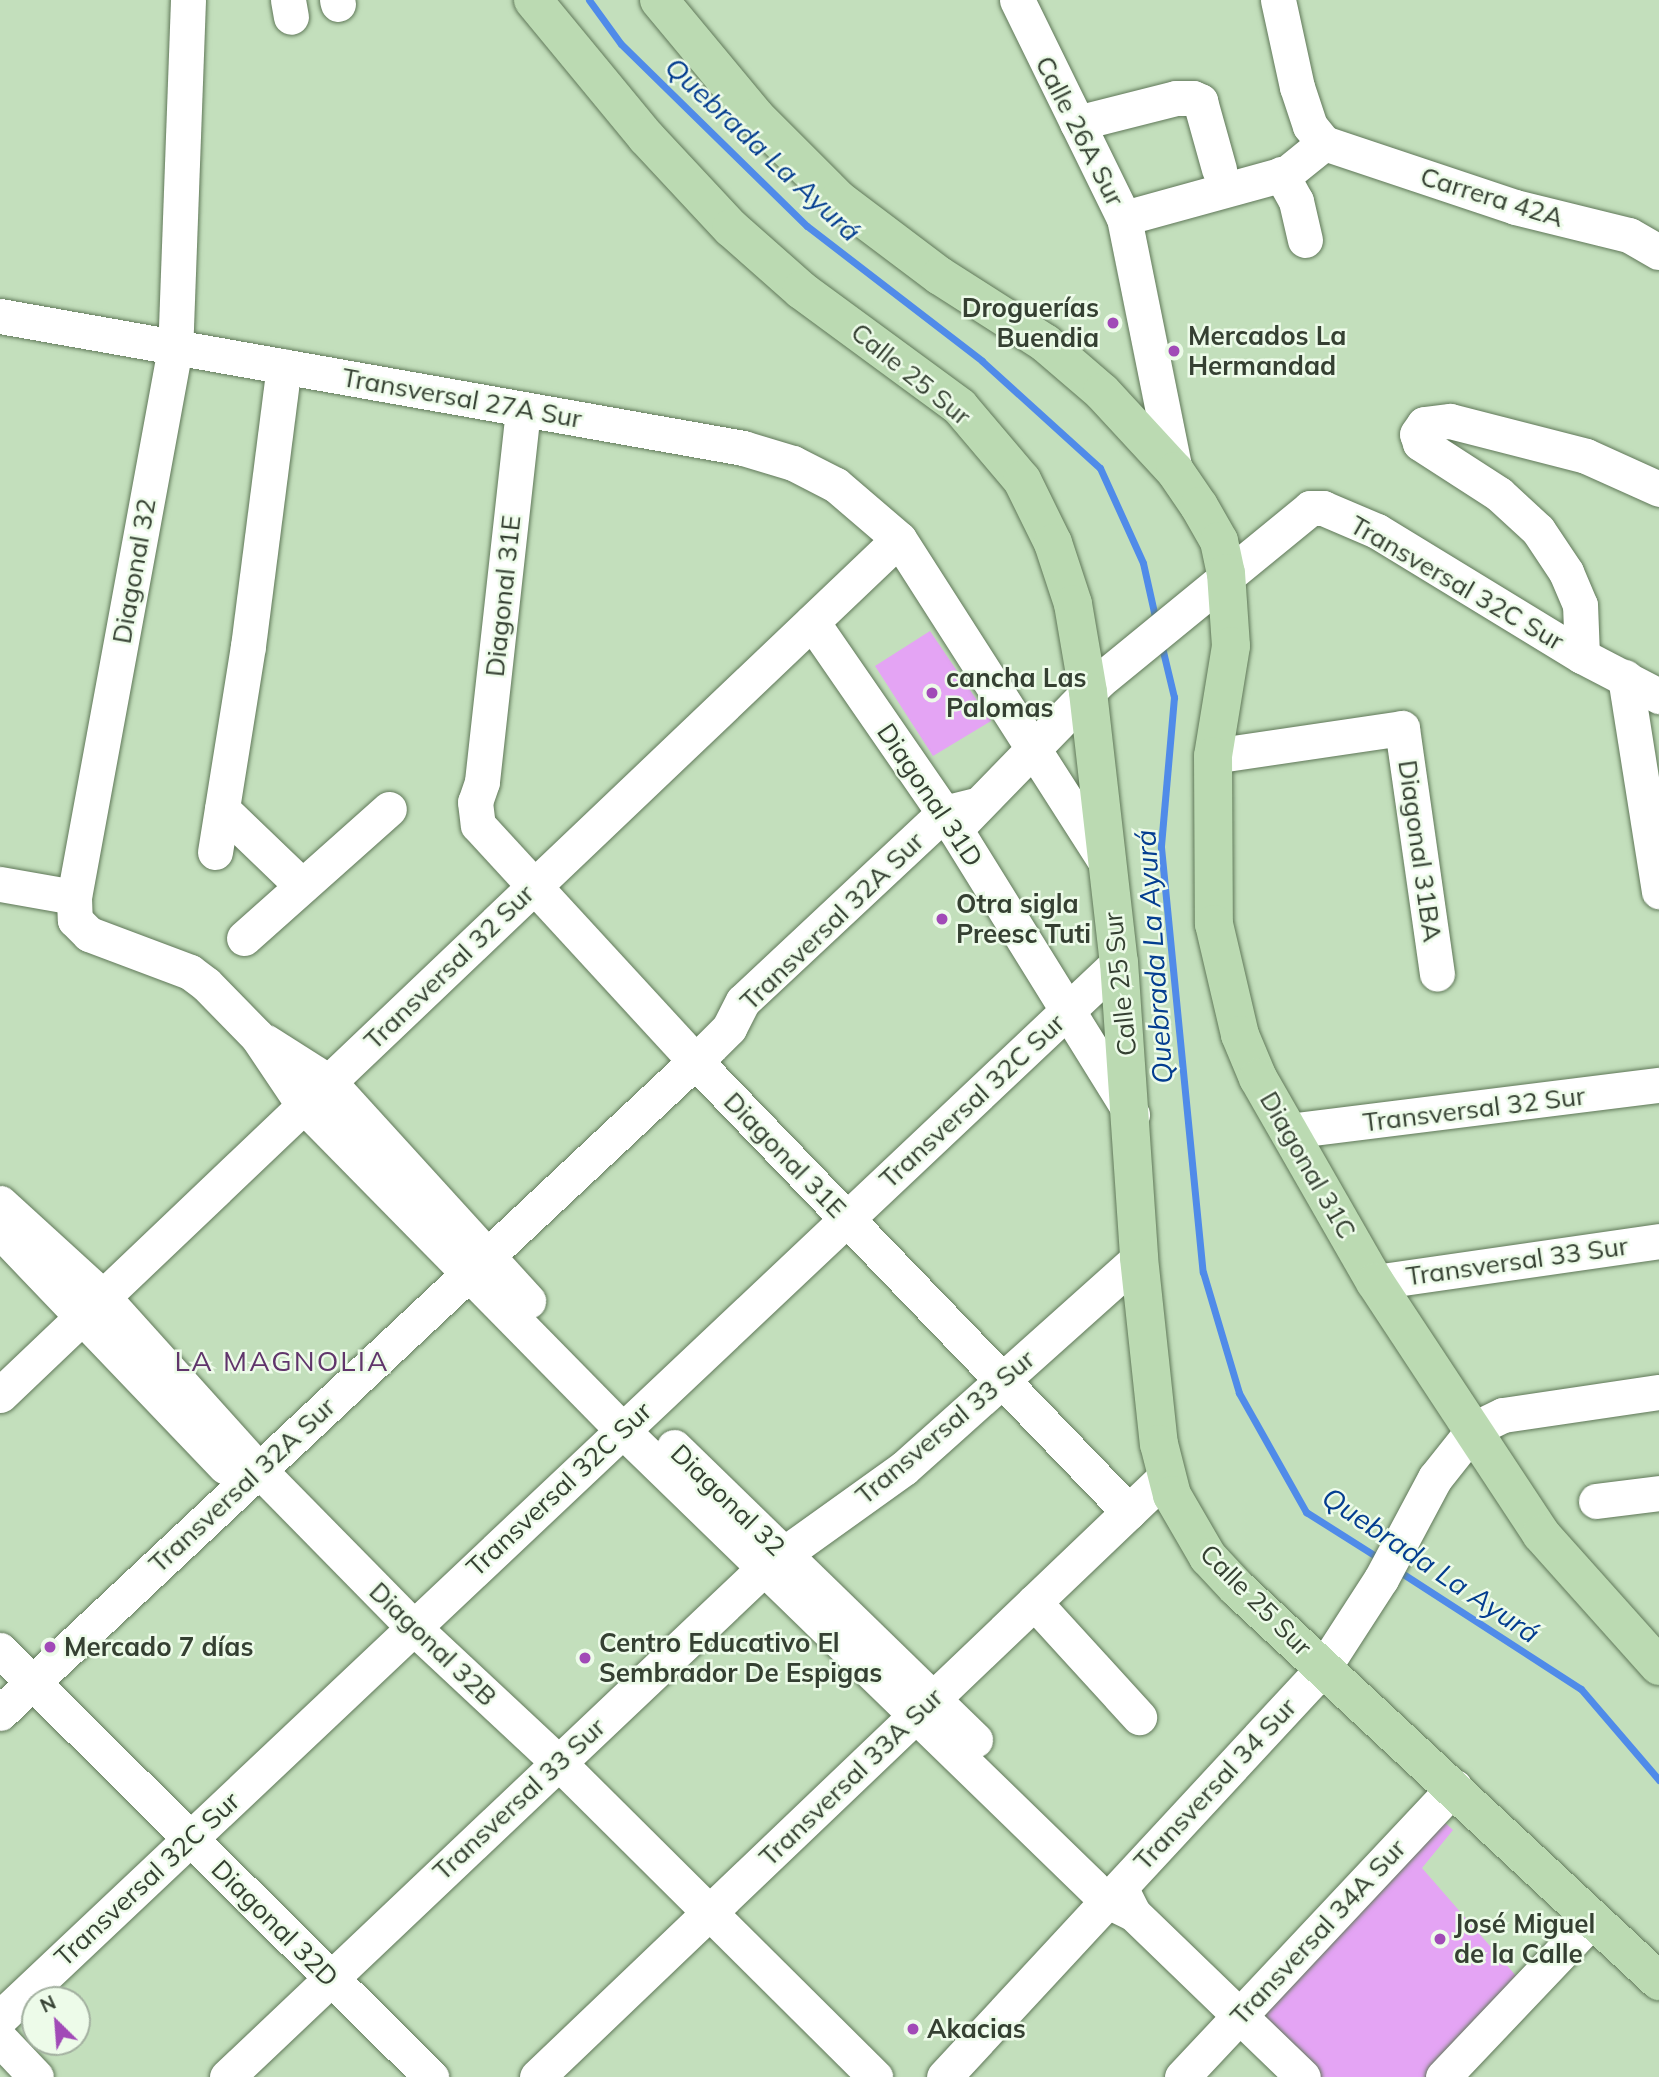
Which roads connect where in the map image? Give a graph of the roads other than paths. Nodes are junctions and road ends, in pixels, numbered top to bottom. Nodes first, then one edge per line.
1 (188, 0) edge
2 (533, 0) edge
3 (659, 0) edge
4 (1017, 0) edge
5 (1278, 0) edge
6 (1077, 123) junction
7 (1324, 143) junction
8 (1219, 169) dead end
9 (1282, 174) junction
10 (1124, 218) junction
11 (1305, 240) dead end
12 (1659, 252) edge
13 (0, 316) edge
14 (175, 348) junction
15 (284, 366) junction
16 (523, 410) junction
17 (1175, 471) junction
18 (1659, 489) edge
19 (899, 539) junction
20 (1217, 580) junction
21 (812, 622) junction
22 (1582, 656) junction
23 (1625, 677) junction
24 (1097, 683) junction
25 (1659, 696) edge
26 (1034, 747) junction
27 (1213, 756) junction
28 (222, 808) junction
29 (389, 809) dead end
30 (959, 816) junction
31 (215, 852) dead end
32 (1107, 864) junction
33 (538, 882) junction
34 (0, 884) edge
35 (302, 886) junction
36 (1659, 891) edge
37 (74, 897) junction
38 (244, 938) dead end
39 (1119, 962) junction
40 (1437, 974) dead end
41 (1069, 1010) junction
42 (257, 1036) junction
43 (710, 1046) junction
44 (329, 1082) junction
45 (1659, 1085) edge
46 (303, 1106) junction
47 (1132, 1115) junction
48 (1289, 1131) junction
49 (0, 1203) edge
50 (852, 1214) junction
51 (0, 1231) edge
52 (1659, 1241) edge
53 (1139, 1258) junction
54 (476, 1265) junction
55 (1375, 1282) junction
56 (92, 1307) junction
57 (1007, 1378) junction
58 (1659, 1392) edge
59 (0, 1395) edge
60 (631, 1422) junction
61 (1474, 1429) junction
62 (250, 1476) junction
63 (1659, 1493) edge
64 (1145, 1497) junction
65 (1596, 1501) dead end
66 (773, 1561) junction
67 (1034, 1602) junction
68 (405, 1635) junction
69 (0, 1650) edge
70 (1659, 1666) edge
71 (1324, 1667) junction
72 (13, 1692) edge
73 (925, 1707) junction
74 (1139, 1717) dead end
75 (551, 1769) junction
76 (1454, 1787) junction
77 (183, 1845) junction
78 (1120, 1900) junction
79 (703, 1919) junction
80 (1593, 1919) junction
81 (1659, 1981) edge
82 (322, 1984) junction
83 (1239, 2016) junction
84 (0, 2018) edge
85 (0, 2039) edge
86 (0, 2068) edge
87 (8, 2077) edge
88 (36, 2077) edge
89 (226, 2077) edge
90 (401, 2077) edge
91 (431, 2077) edge
92 (537, 2077) edge
93 (853, 2077) edge
94 (876, 2077) edge
95 (944, 2077) edge
96 (1182, 2077) edge
97 (1303, 2077) edge
98 (1443, 2077) edge

1 - 14 street, Diagonal 32
2 - 24 main road, Calle 25 Sur
3 - 17 main road, Diagonal 31C
4 - 6 street, Calle 26A Sur
5 - 7 street
6 - 8 street
6 - 10 street, Calle 26A Sur
7 - 9 street, Calle 26A Sur
7 - 12 street, Carrera 42A
9 - 10 street, Calle 26A Sur
9 - 11 street
10 - 17 street
13 - 14 street, Transversal 27A Sur
14 - 15 street, Transversal 27A Sur
14 - 37 street, Diagonal 32
15 - 16 street, Transversal 27A Sur
15 - 28 street
16 - 19 street, Transversal 27A Sur
16 - 33 street, Diagonal 31E
17 - 20 main road, Diagonal 31C
18 - 22 street
19 - 21 street, Transversal 32 Sur
19 - 26 street
20 - 22 street, Transversal 32C Sur
20 - 24 street, Transversal 32A Sur
20 - 27 main road, Diagonal 31C
21 - 30 street, Diagonal 31D
21 - 33 street, Transversal 32 Sur
22 - 23 street, Transversal 32C Sur
23 - 25 street, Transversal 32C Sur
23 - 36 street
24 - 26 street, Transversal 32A Sur
24 - 32 main road, Calle 25 Sur
26 - 30 street, Transversal 32A Sur
26 - 32 street
27 - 40 street, Diagonal 31BA
27 - 48 main road, Diagonal 31C
28 - 31 street
28 - 35 street
29 - 35 street
30 - 41 street, Diagonal 31D
30 - 43 street, Transversal 32A Sur
32 - 39 main road, Calle 25 Sur
33 - 43 street, Diagonal 31E
33 - 44 street, Transversal 32 Sur
34 - 37 street
35 - 38 street
37 - 42 street, Diagonal 32
39 - 41 street, Transversal 32C Sur
39 - 47 main road, Calle 25 Sur
41 - 47 street, Diagonal 31D
41 - 50 street, Transversal 32C Sur
42 - 44 street, Diagonal 32
42 - 46 street, Diagonal 32
43 - 50 street, Diagonal 31E
43 - 54 street, Transversal 32A Sur
44 - 46 street, Transversal 32 Sur
44 - 54 street, Diagonal 32
45 - 48 street, Transversal 32 Sur
46 - 54 street, Diagonal 32
46 - 56 street, Transversal 32 Sur
47 - 53 main road, Calle 25 Sur
48 - 55 main road, Diagonal 31C
49 - 56 street, Diagonal 32B
50 - 57 street, Diagonal 31E
50 - 60 street, Transversal 32C Sur
51 - 56 street, Diagonal 32B
52 - 55 street, Transversal 33 Sur
53 - 57 street, Transversal 33 Sur
53 - 64 main road, Calle 25 Sur
54 - 60 street, Diagonal 32
54 - 62 street, Transversal 32A Sur
55 - 61 main road, Diagonal 31C
56 - 59 street, Transversal 32 Sur
56 - 62 street, Diagonal 32B
57 - 64 street, Diagonal 31E
57 - 66 street, Transversal 33 Sur
58 - 61 street
60 - 66 street, Diagonal 32
60 - 68 street, Transversal 32C Sur
61 - 70 main road, Diagonal 31C
61 - 71 street, Transversal 34 Sur
62 - 68 street, Diagonal 32B
62 - 72 street, Transversal 32A Sur
63 - 65 street
64 - 67 street, Transversal 33A Sur
64 - 71 main road, Calle 25 Sur
66 - 73 street, Diagonal 32
66 - 75 street, Transversal 33 Sur
67 - 73 street, Transversal 33A Sur
67 - 74 street
68 - 75 street, Diagonal 32B
68 - 77 street, Transversal 32C Sur
69 - 72 street, Diagonal 32D
71 - 76 main road, Calle 25 Sur
71 - 78 street, Transversal 34 Sur
72 - 77 street, Diagonal 32D
73 - 78 street, Diagonal 32
73 - 79 street, Transversal 33A Sur
75 - 79 street, Diagonal 32B
75 - 82 street, Transversal 33 Sur
76 - 80 main road, Calle 25 Sur
76 - 83 street, Transversal 34A Sur
77 - 82 street, Diagonal 32D
77 - 84 street, Transversal 32C Sur
78 - 83 street, Diagonal 32
78 - 95 street, Transversal 34 Sur
79 - 92 street, Transversal 33A Sur
79 - 93 street, Diagonal 32B
79 - 94 street, Diagonal 32B
80 - 81 main road, Calle 25 Sur
80 - 98 street
82 - 89 street, Transversal 33 Sur
82 - 90 street, Diagonal 32D
82 - 91 street, Diagonal 32D
83 - 96 street, Transversal 34A Sur
83 - 97 street, Diagonal 32
85 - 88 street
86 - 87 street

